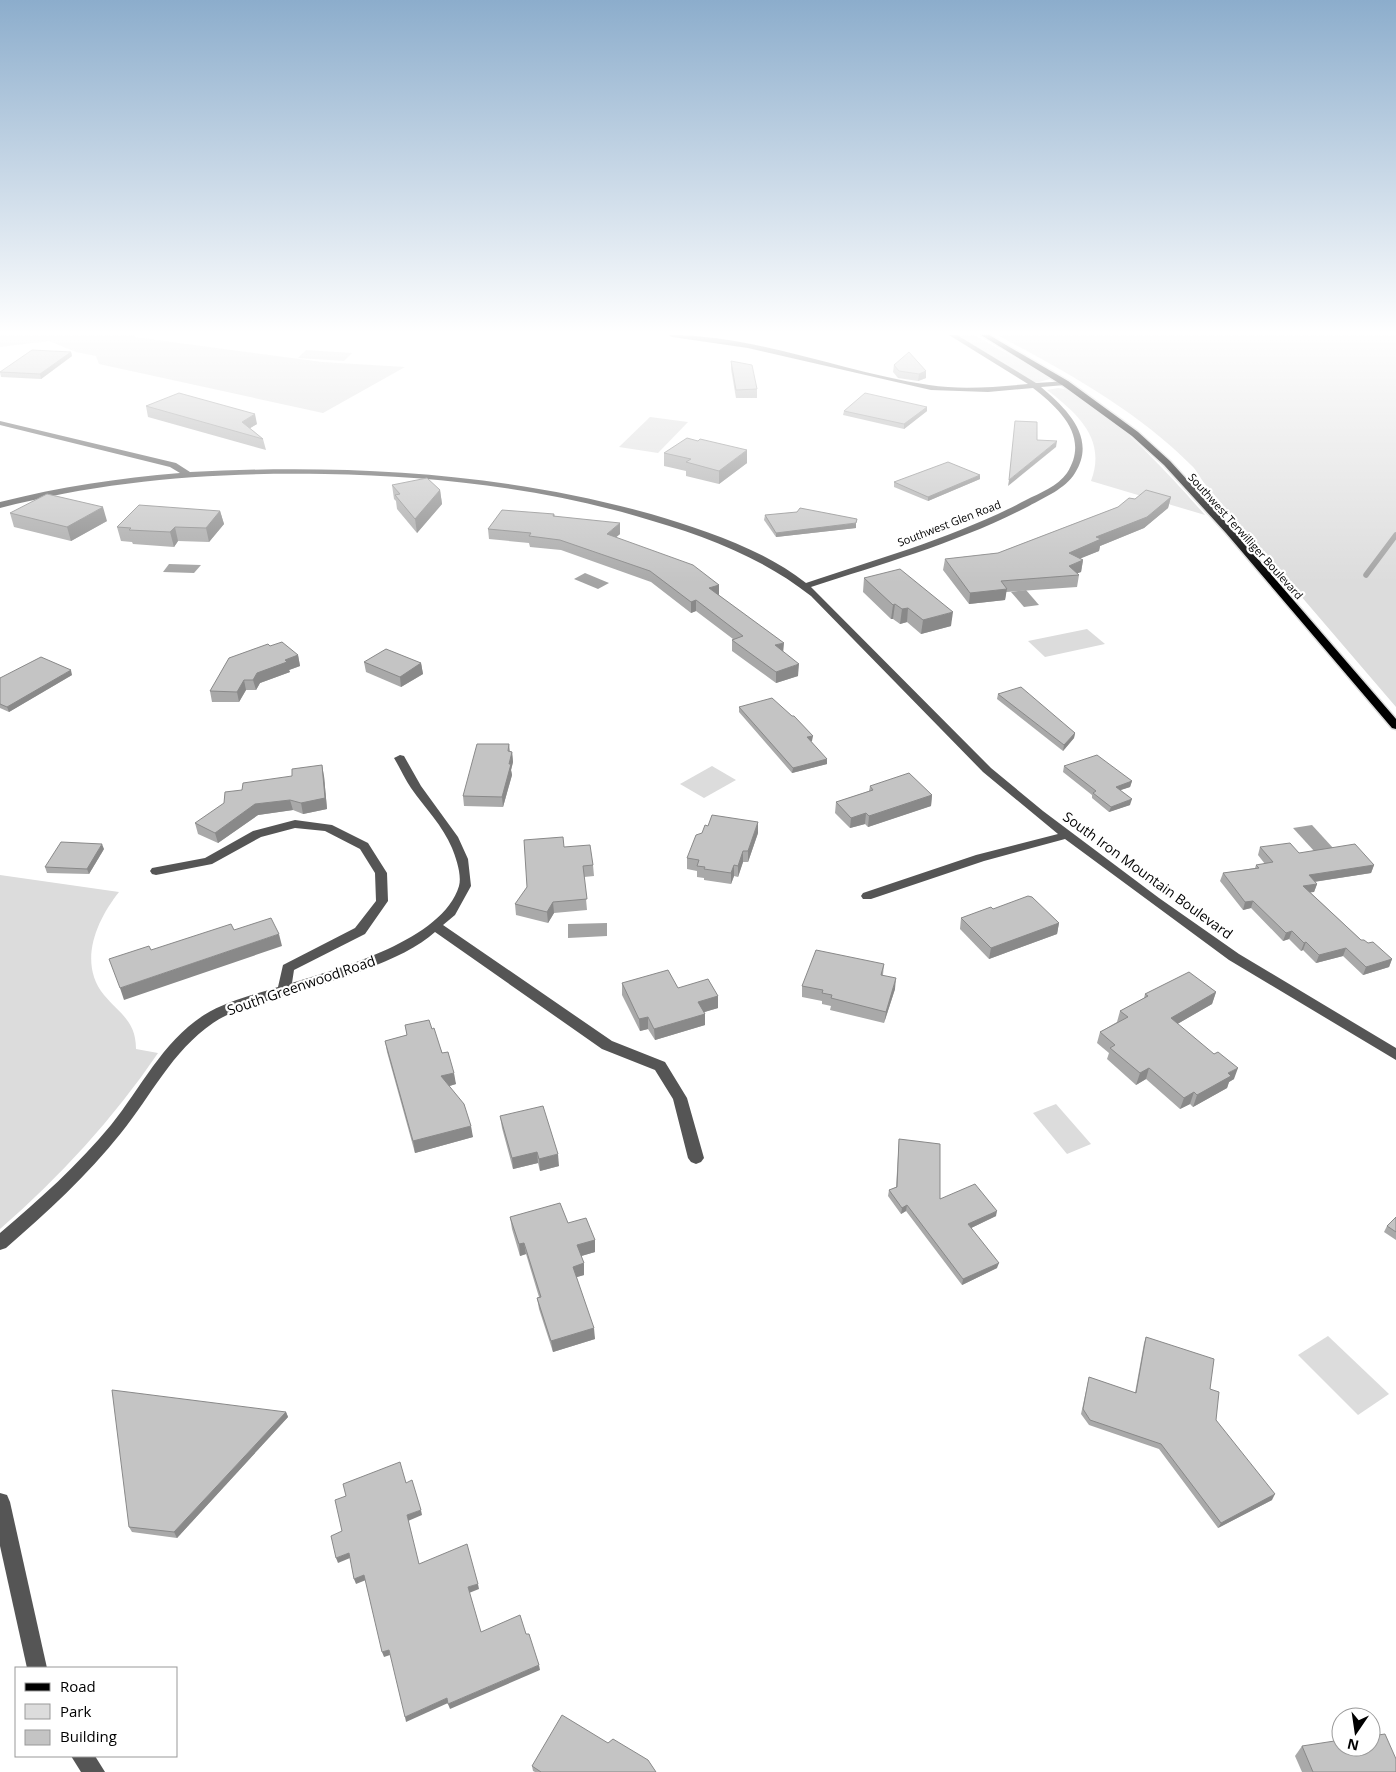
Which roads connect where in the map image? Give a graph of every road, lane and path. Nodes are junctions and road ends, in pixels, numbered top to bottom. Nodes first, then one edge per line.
1 (1068, 418) edge
2 (1115, 418) edge
3 (0, 423) edge
4 (187, 474) junction
5 (0, 505) edge
6 (805, 586) junction
7 (1396, 726) edge
8 (400, 758) dead end
9 (1068, 835) junction
10 (156, 871) dead end
11 (866, 896) dead end
12 (435, 926) junction
13 (284, 991) junction
14 (1396, 1055) edge
15 (696, 1158) dead end
16 (0, 1243) edge
17 (0, 1502) edge
18 (37, 1667) edge
19 (83, 1757) edge
20 (94, 1772) edge

1 - 6 street, Southwest Glen Road
2 - 7 main road, Southwest Terwilliger Boulevard
3 - 4 street
4 - 5 street, South Iron Mountain Boulevard
4 - 6 street, South Iron Mountain Boulevard
6 - 9 street, South Iron Mountain Boulevard
8 - 12 street, South Greenwood Road
9 - 11 street
9 - 14 street, South Iron Mountain Boulevard
10 - 13 street
12 - 13 street, South Greenwood Road
12 - 15 street
13 - 16 street, South Greenwood Road
17 - 18 street
19 - 20 street

